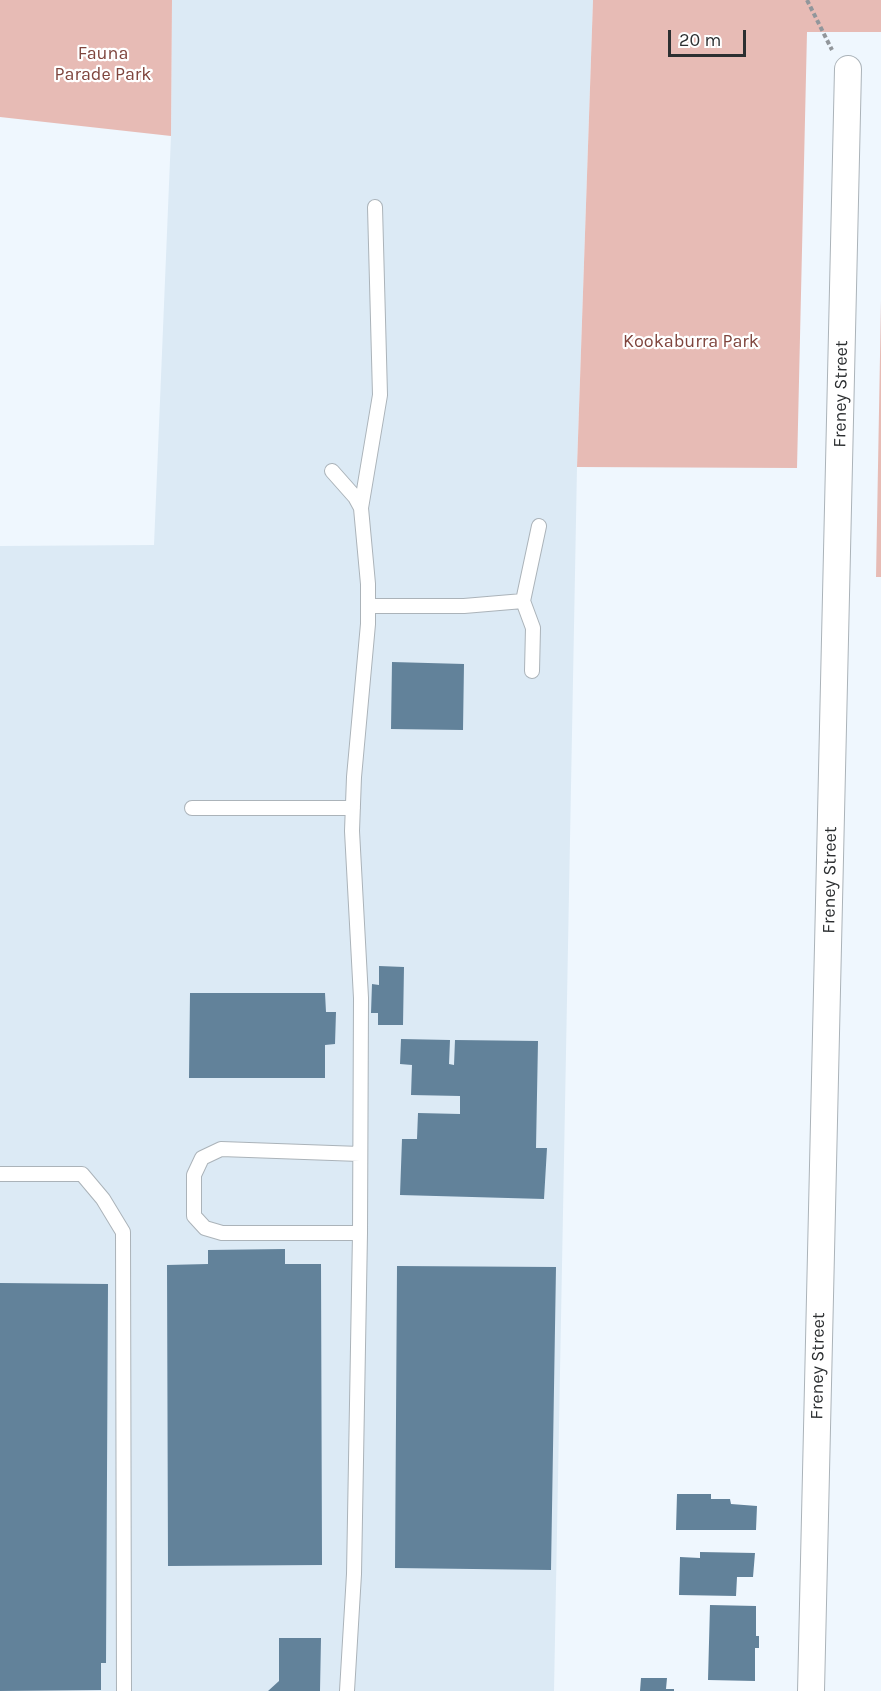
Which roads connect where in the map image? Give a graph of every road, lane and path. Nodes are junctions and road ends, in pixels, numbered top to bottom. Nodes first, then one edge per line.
1 (807, 0) edge
2 (848, 69) joint
3 (375, 207) dead end
4 (332, 471) dead end
5 (361, 508) junction
6 (539, 526) dead end
7 (523, 601) junction
8 (368, 606) junction
9 (532, 671) dead end
10 (192, 808) dead end
11 (353, 808) junction
12 (360, 1154) junction
13 (0, 1174) edge
14 (360, 1233) junction
15 (124, 1691) edge
16 (347, 1691) edge
17 (811, 1691) edge

1 - 2 path
2 - 17 street, Freney Street
3 - 5 lane
4 - 5 lane
5 - 8 lane
6 - 7 lane
7 - 8 lane
7 - 9 lane
8 - 11 lane
10 - 11 lane
11 - 12 lane
12 - 14 lane
12 - 14 lane
13 - 15 lane
14 - 16 lane

